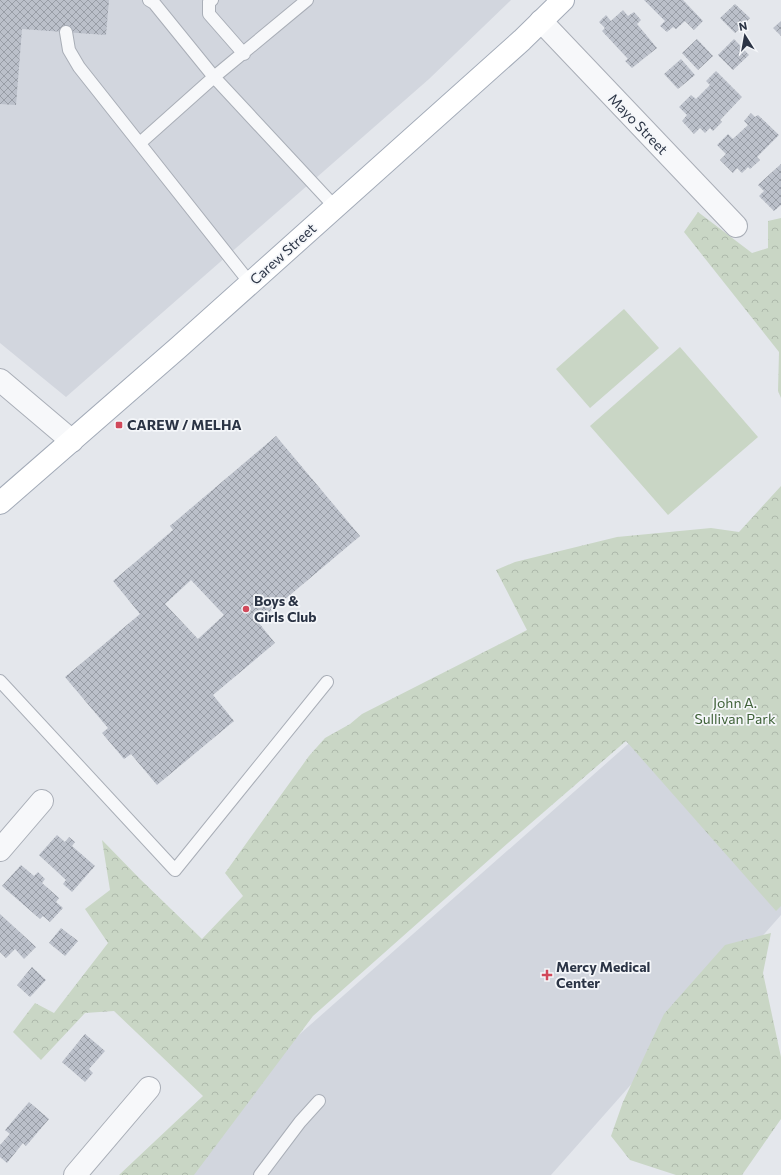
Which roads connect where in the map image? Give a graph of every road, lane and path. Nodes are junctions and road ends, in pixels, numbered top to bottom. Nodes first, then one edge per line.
1 (149, 0) edge
2 (212, 0) edge
3 (307, 0) edge
4 (563, 0) edge
5 (541, 21) junction
6 (66, 32) dead end
7 (244, 54) junction
8 (214, 77) junction
9 (140, 143) junction
10 (335, 207) junction
11 (736, 226) dead end
12 (250, 283) junction
13 (0, 380) edge
14 (72, 441) junction
15 (0, 503) edge
16 (0, 680) edge
17 (327, 682) dead end
18 (42, 801) dead end
19 (0, 850) edge
20 (149, 1088) dead end
21 (319, 1101) dead end
22 (74, 1175) edge
23 (260, 1175) edge

1 - 8 lane
2 - 7 lane
3 - 7 lane
4 - 5 main road, Carew Street
5 - 10 main road, Carew Street
5 - 11 street, Mayo Street
6 - 9 lane
7 - 8 lane
8 - 9 lane
8 - 10 lane
9 - 12 lane
10 - 12 main road, Carew Street
12 - 14 main road, Carew Street
13 - 14 street
14 - 15 main road, Carew Street
16 - 17 lane
18 - 19 street
20 - 22 street
21 - 23 lane

